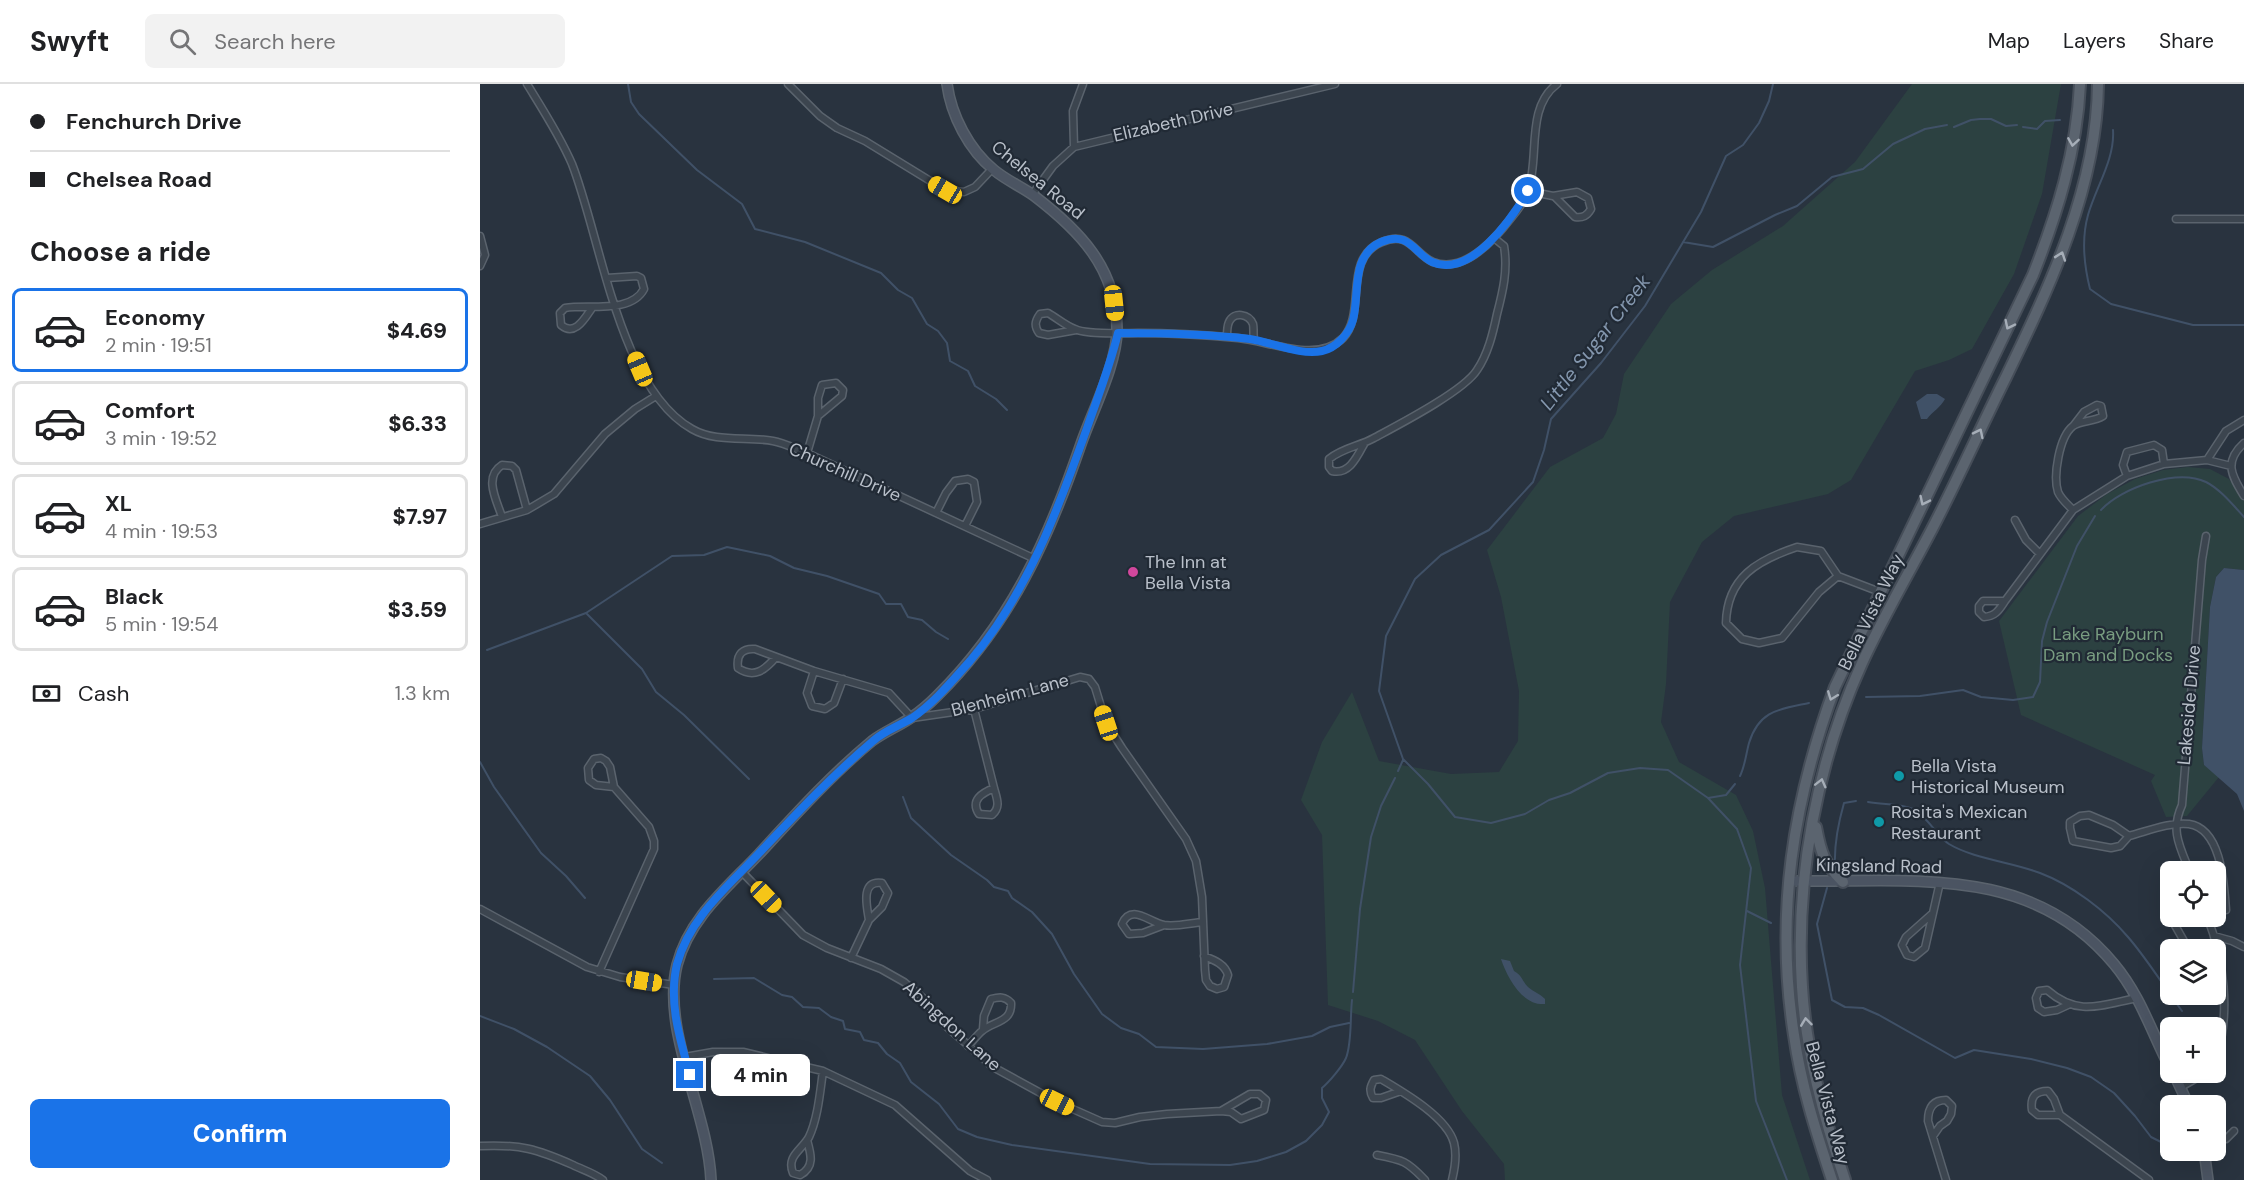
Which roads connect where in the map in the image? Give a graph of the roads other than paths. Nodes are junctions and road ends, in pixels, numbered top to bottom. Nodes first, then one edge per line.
1 (527, 84) edge
2 (788, 84) edge
3 (947, 84) edge
4 (1083, 84) edge
5 (1335, 84) edge
6 (1557, 84) edge
7 (2080, 84) edge
8 (2098, 84) edge
9 (1074, 147) junction
10 (992, 169) junction
11 (1528, 191) junction
12 (1032, 195) junction
13 (1553, 196) junction
14 (2176, 219) dead end
15 (2244, 219) edge
16 (480, 236) edge
17 (1494, 238) junction
18 (480, 266) edge
19 (607, 278) junction
20 (616, 306) junction
21 (592, 308) junction
22 (1076, 330) junction
23 (1118, 333) junction
24 (1227, 337) junction
25 (1254, 339) junction
26 (656, 396) junction
27 (819, 416) junction
28 (2244, 420) edge
29 (2074, 425) junction
30 (2244, 443) edge
31 (1364, 444) junction
32 (807, 453) junction
33 (2207, 460) junction
34 (2164, 464) junction
35 (2231, 466) junction
36 (2127, 476) junction
37 (2244, 496) edge
38 (527, 510) junction
39 (2073, 510) junction
40 (936, 513) junction
41 (502, 517) junction
42 (2015, 520) dead end
43 (480, 524) edge
44 (965, 526) junction
45 (2206, 536) dead end
46 (2040, 554) junction
47 (1035, 559) junction
48 (1838, 576) junction
49 (1880, 592) junction
50 (2005, 601) dead end
51 (776, 657) junction
52 (814, 671) junction
53 (843, 679) junction
54 (974, 709) junction
55 (912, 718) junction
56 (614, 787) junction
57 (994, 788) junction
58 (1814, 818) junction
59 (2175, 825) junction
60 (2129, 836) junction
61 (2185, 861) edge
62 (2219, 861) edge
63 (742, 872) junction
64 (1789, 881) junction
65 (1804, 882) junction
66 (1843, 882) junction
67 (1940, 882) junction
68 (480, 909) edge
69 (1933, 913) junction
70 (869, 920) junction
71 (1203, 922) junction
72 (1164, 925) junction
73 (2211, 927) edge
74 (2214, 936) junction
75 (2214, 939) edge
76 (2244, 947) edge
77 (1204, 956) junction
78 (851, 958) junction
79 (599, 972) junction
80 (674, 986) junction
81 (2137, 998) junction
82 (2070, 1004) junction
83 (983, 1029) junction
84 (968, 1046) junction
85 (2160, 1047) edge
86 (685, 1057) junction
87 (823, 1071) junction
88 (2179, 1083) edge
89 (2188, 1083) edge
90 (2181, 1087) junction
91 (1401, 1091) junction
92 (2184, 1095) edge
93 (1221, 1111) junction
94 (2060, 1115) junction
95 (2234, 1131) dead end
96 (1934, 1136) junction
97 (2226, 1138) edge
98 (807, 1140) junction
99 (480, 1146) edge
100 (1377, 1155) dead end
101 (2205, 1161) edge
102 (603, 1180) edge
103 (711, 1180) edge
104 (987, 1180) edge
105 (1425, 1180) edge
106 (1452, 1180) edge
107 (1832, 1180) edge
108 (1845, 1180) edge
109 (1946, 1180) edge
110 (2149, 1180) edge
111 (2208, 1180) edge

1 - 19 street, Churchill Drive
2 - 10 street
3 - 10 street, Chelsea Road
4 - 9 street
5 - 9 street, Elizabeth Drive
6 - 11 street
7 -> 49 main road, Bella Vista Way
58 -> 8 main road, Bella Vista Way
9 - 12 street, Elizabeth Drive
10 - 12 street, Chelsea Road
11 - 13 street
11 - 17 street
12 - 23 street, Chelsea Road
13 - 13 street
14 - 15 street
16 - 18 street
17 - 25 street
17 - 31 street
19 - 20 street, Churchill Drive
19 - 20 street
20 - 21 street
20 - 26 street, Churchill Drive
21 - 21 street
22 - 22 street
22 - 23 street
23 - 24 street
23 - 47 street, Chelsea Road
24 - 25 street
24 - 25 street
26 - 32 street, Churchill Drive
26 - 38 street
27 - 27 street
27 - 32 street
28 - 33 street
29 - 29 street
29 - 39 street
30 - 35 street
31 - 31 street
32 - 40 street, Churchill Drive
33 - 34 street
33 - 35 street
34 - 36 street
34 - 36 street
35 - 37 street
36 - 39 street
38 - 41 street
38 - 41 street
39 - 46 street
40 - 44 street, Churchill Drive
40 - 44 street
41 - 43 street
42 - 46 street
44 - 47 street, Churchill Drive
45 - 59 street, Lakeside Drive
46 - 50 street
47 - 55 street, Chelsea Road
48 - 48 street
48 - 49 street
49 -> 64 main road, Bella Vista Way
51 - 51 street
51 - 52 street
52 - 53 street
52 - 53 street
53 - 55 street
54 - 55 street, Blenheim Lane
54 - 57 street
54 - 71 street, Blenheim Lane
55 - 63 street, Chelsea Road
56 - 56 street
56 - 79 street
57 - 57 street
58 - 65 main road, Bella Vista Way
58 - 66 main road
59 - 60 street
59 - 61 street, Lakeside Drive
59 - 62 street
60 - 60 street
63 - 78 street, Abingdon Lane
63 - 80 street, Chelsea Road
64 - 65 street, Kingsland Road
64 - 107 main road, Bella Vista Way
65 - 66 street, Kingsland Road
108 -> 65 main road, Bella Vista Way
66 - 67 street, Kingsland Road
67 - 69 street
67 - 81 street, Kingsland Road
68 - 79 street
69 - 69 street
70 - 70 street
70 - 78 street
71 - 72 street
71 - 77 street, Blenheim Lane
72 - 72 street
73 - 74 street
74 - 75 street
74 - 76 street
77 - 77 street, Blenheim Lane
78 - 84 street, Abingdon Lane
79 - 80 street
80 - 86 street, Chelsea Road
81 - 82 street
81 - 85 street, Kingsland Road
82 - 82 street
83 - 83 street
83 - 84 street
84 - 93 street, Abingdon Lane
86 - 87 street
86 - 103 street, Chelsea Road
87 - 98 street
87 - 104 street
88 - 90 street
89 - 90 street
90 - 92 street
91 - 91 street
91 - 106 street
93 - 93 street, Abingdon Lane
94 - 94 street
94 - 110 street
95 - 97 street
96 - 96 street
96 - 109 street
98 - 98 street
99 - 102 street
100 - 105 street
101 - 111 street

